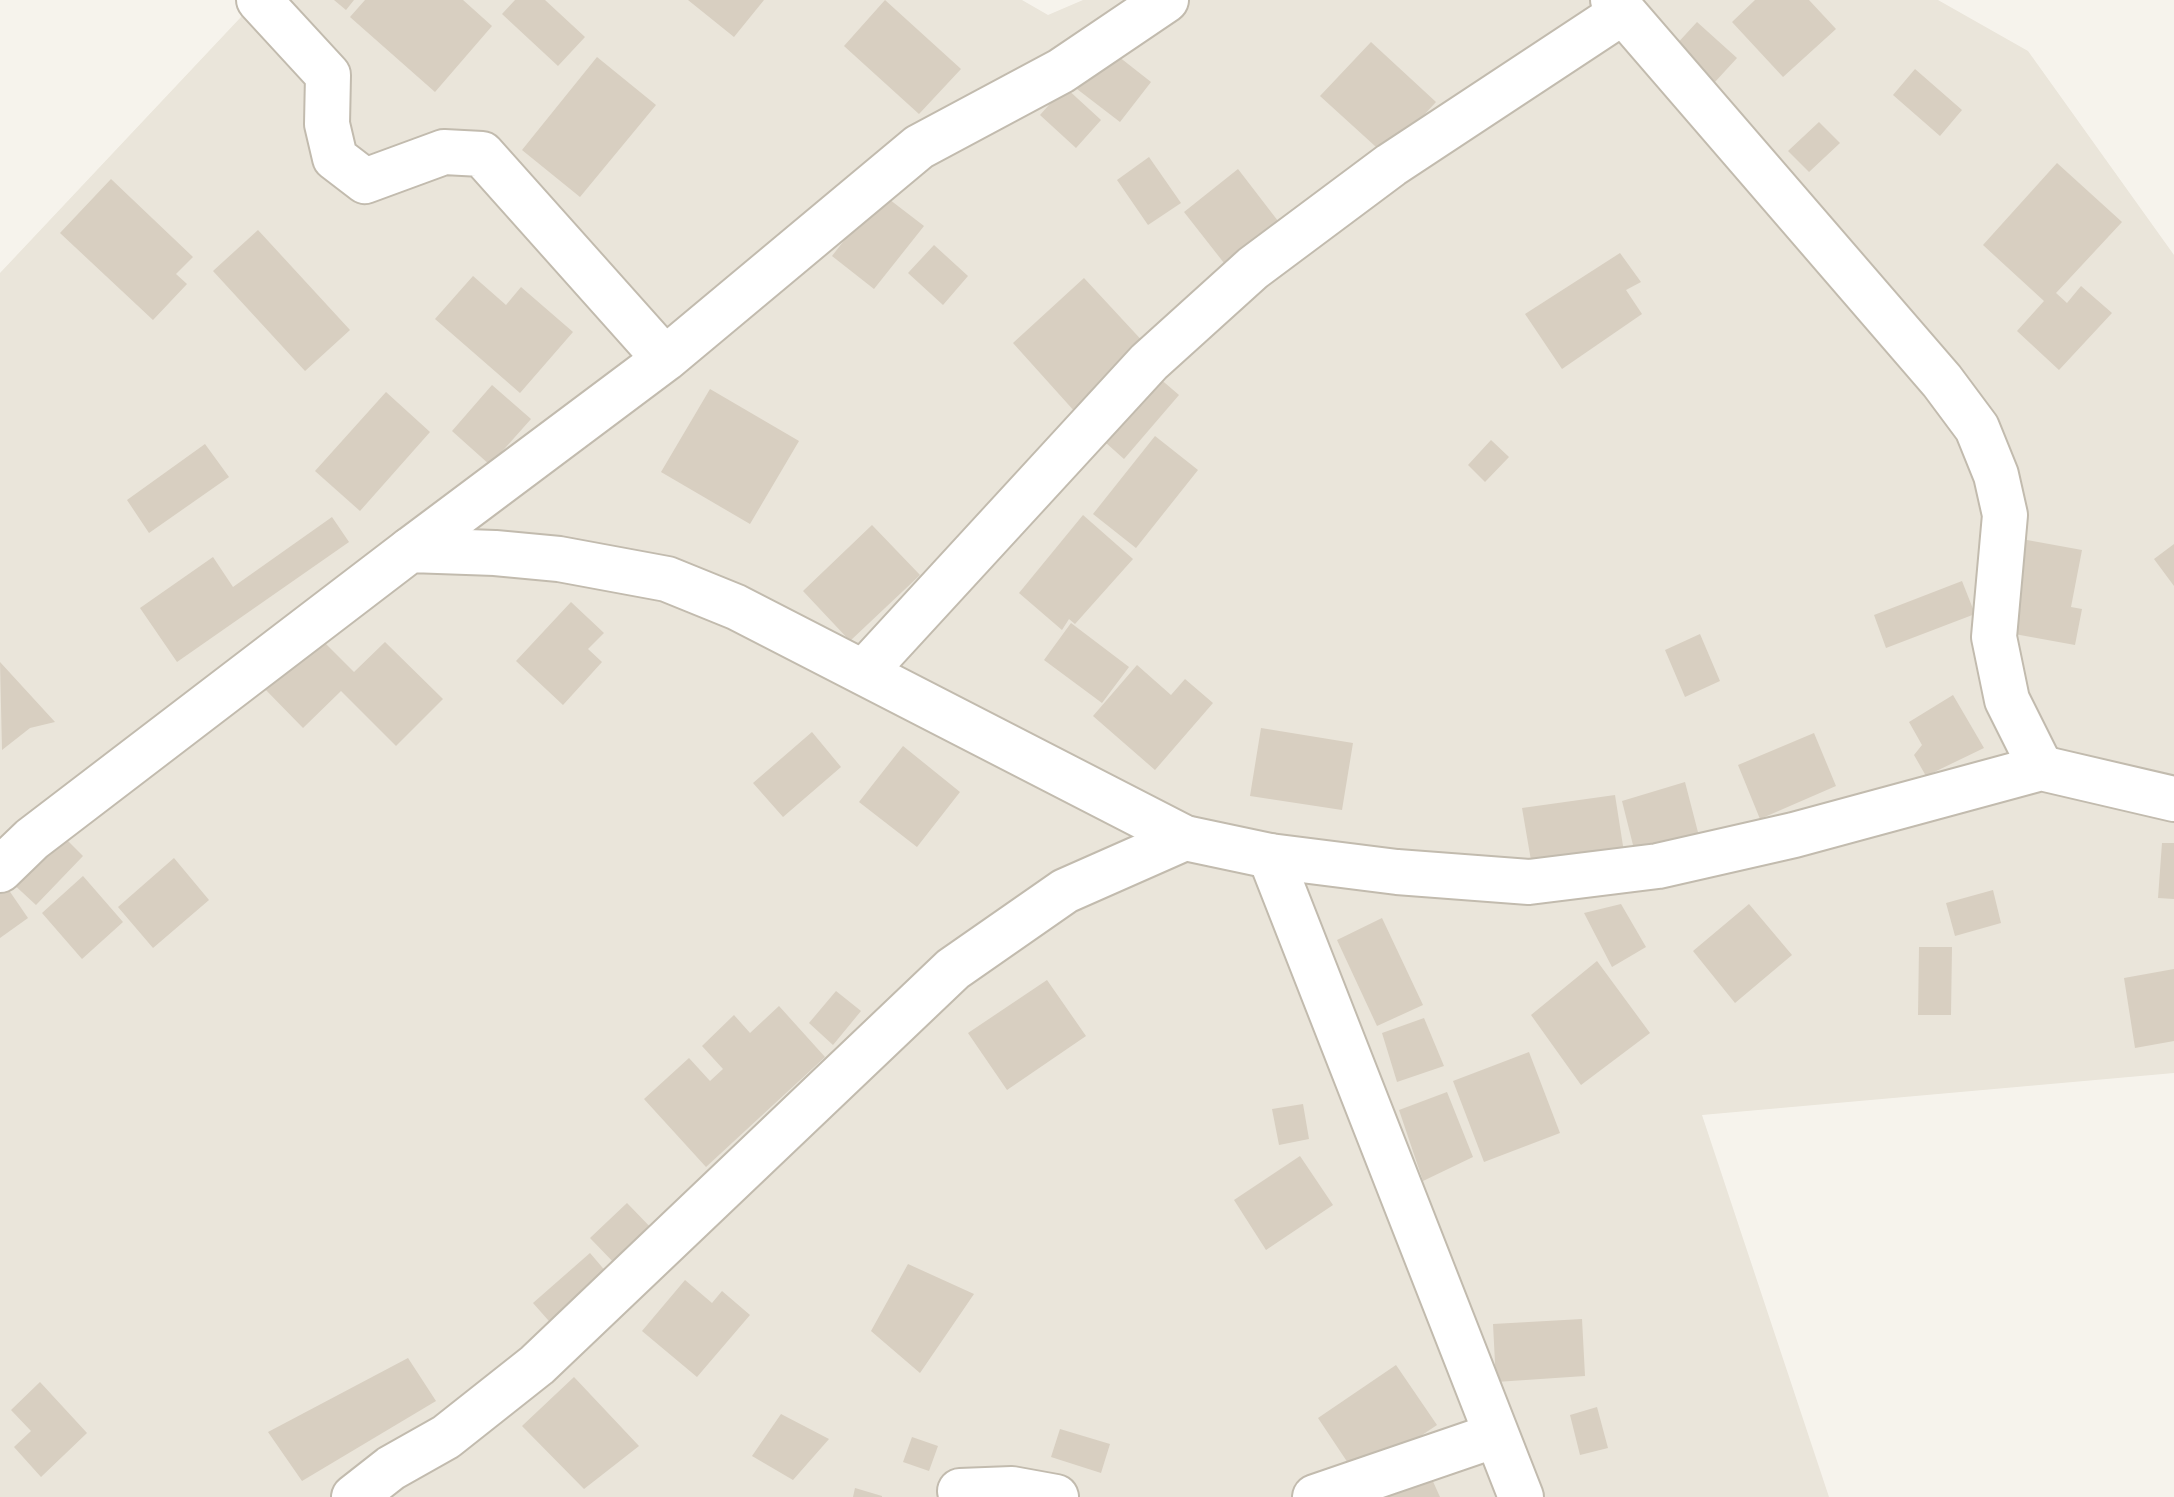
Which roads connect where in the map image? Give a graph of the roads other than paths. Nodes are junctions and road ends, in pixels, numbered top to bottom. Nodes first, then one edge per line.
1 (259, 0) edge
2 (1166, 0) edge
3 (1618, 6) edge
4 (665, 359) junction
5 (410, 550) junction
6 (864, 672) junction
7 (2041, 768) junction
8 (2174, 799) edge
9 (1185, 838) junction
10 (1270, 856) junction
11 (0, 870) edge
12 (1496, 1435) junction
13 (960, 1491) dead end
14 (354, 1497) edge
15 (1056, 1497) edge
16 (1315, 1497) edge
17 (1521, 1497) edge

1 - 4 street
2 - 4 street
3 - 6 street
3 - 7 street
4 - 5 street
5 - 6 street
5 - 11 street
6 - 9 street
7 - 8 street
7 - 10 street
9 - 10 street
9 - 14 street
10 - 12 street
12 - 16 street
12 - 17 street
13 - 15 street

